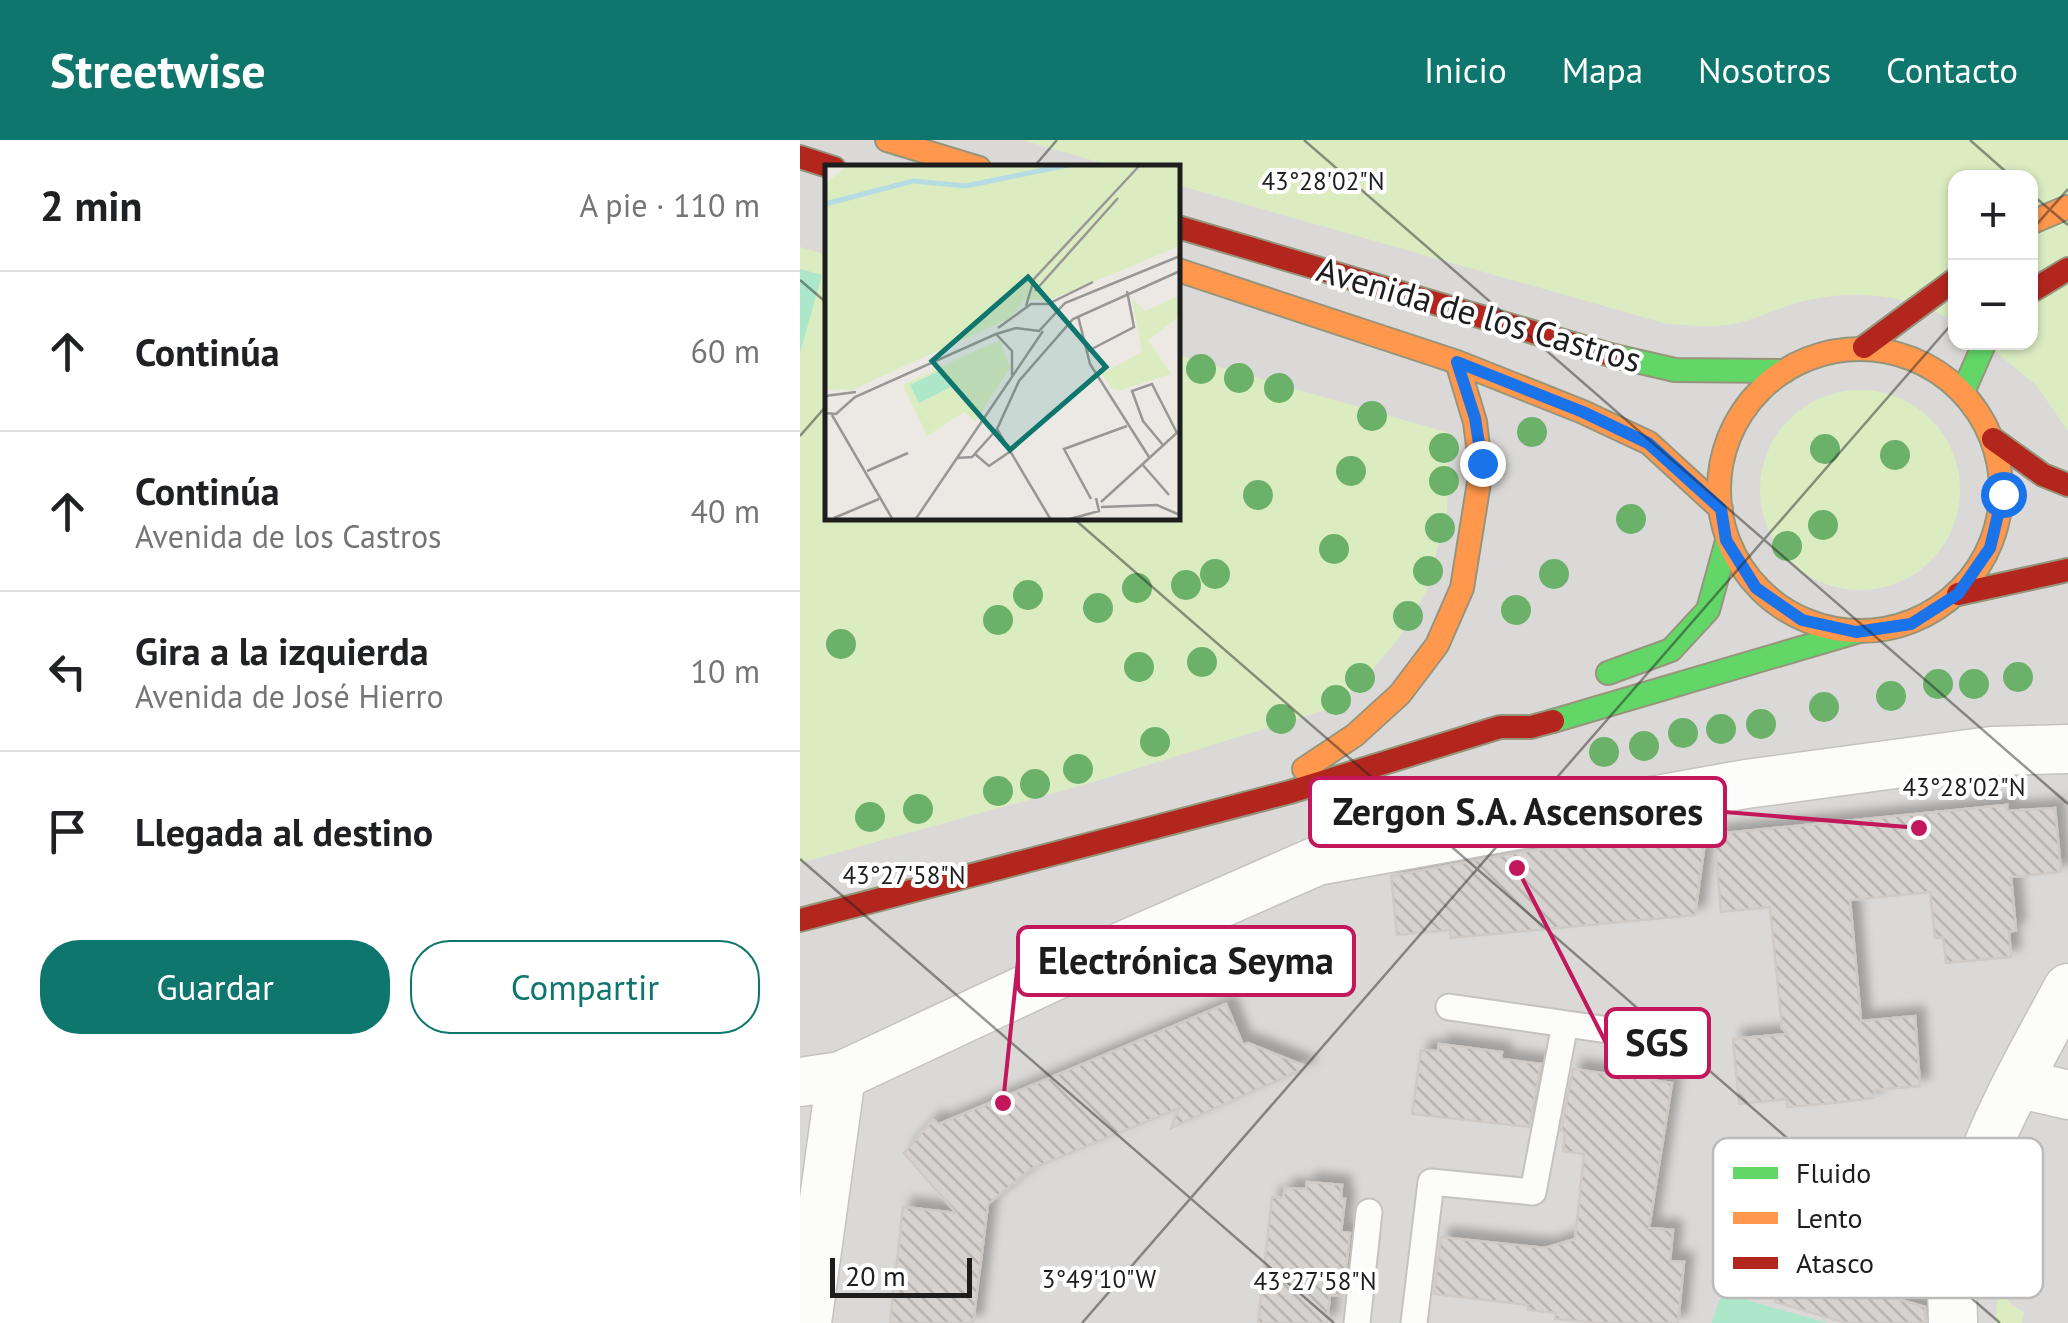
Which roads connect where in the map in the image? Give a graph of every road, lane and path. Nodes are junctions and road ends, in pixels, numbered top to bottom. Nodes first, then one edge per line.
1 (888, 140) edge
2 (800, 158) edge
3 (825, 165) edge
4 (969, 165) edge
5 (2068, 207) edge
6 (2038, 220) edge
7 (1180, 228) edge
8 (2068, 270) edge
9 (1180, 271) edge
10 (1948, 285) edge
11 (2038, 287) edge
12 (1864, 347) junction
13 (1981, 350) edge
14 (1457, 362) junction
15 (1785, 371) junction
16 (1963, 392) junction
17 (1993, 439) junction
18 (2068, 485) edge
19 (1721, 509) junction
20 (1726, 540) junction
21 (2068, 570) edge
22 (1958, 594) junction
23 (1856, 632) junction
24 (1580, 683) dead end
25 (1526, 702) dead end
26 (1500, 727) junction
27 (2068, 750) edge
28 (1246, 802) junction
29 (800, 920) edge
30 (2068, 988) edge
31 (1449, 1006) dead end
32 (1564, 1024) junction
33 (1691, 1042) dead end
34 (821, 1079) edge
35 (2017, 1083) junction
36 (2068, 1095) edge
37 (1990, 1138) edge
38 (1368, 1212) dead end
39 (1953, 1298) edge
40 (808, 1323) edge
41 (1357, 1323) edge
42 (1414, 1323) edge
43 (1953, 1323) edge

1 - 4 main road
2 - 3 main road
5 - 6 main road
7 - 15 main road, Avenida de los Castros
8 - 11 main road
9 - 14 main road, Avenida de los Castros
10 - 12 main road
12 - 15 main road
12 - 16 main road
13 - 16 main road
14 - 19 main road, Avenida de los Castros
14 - 28 main road
15 - 19 main road
16 - 17 main road
17 - 18 main road
17 - 22 main road
19 - 20 main road
20 - 23 main road
20 - 24 main road
21 - 22 main road
22 - 23 main road
23 - 26 main road
25 - 26 main road
26 - 28 main road
27 - 34 street
28 - 29 main road
30 - 35 street
31 - 32 lane
32 - 33 lane
32 - 42 lane
34 - 40 street
35 - 36 street
35 - 37 street
38 - 41 lane
39 - 43 street

